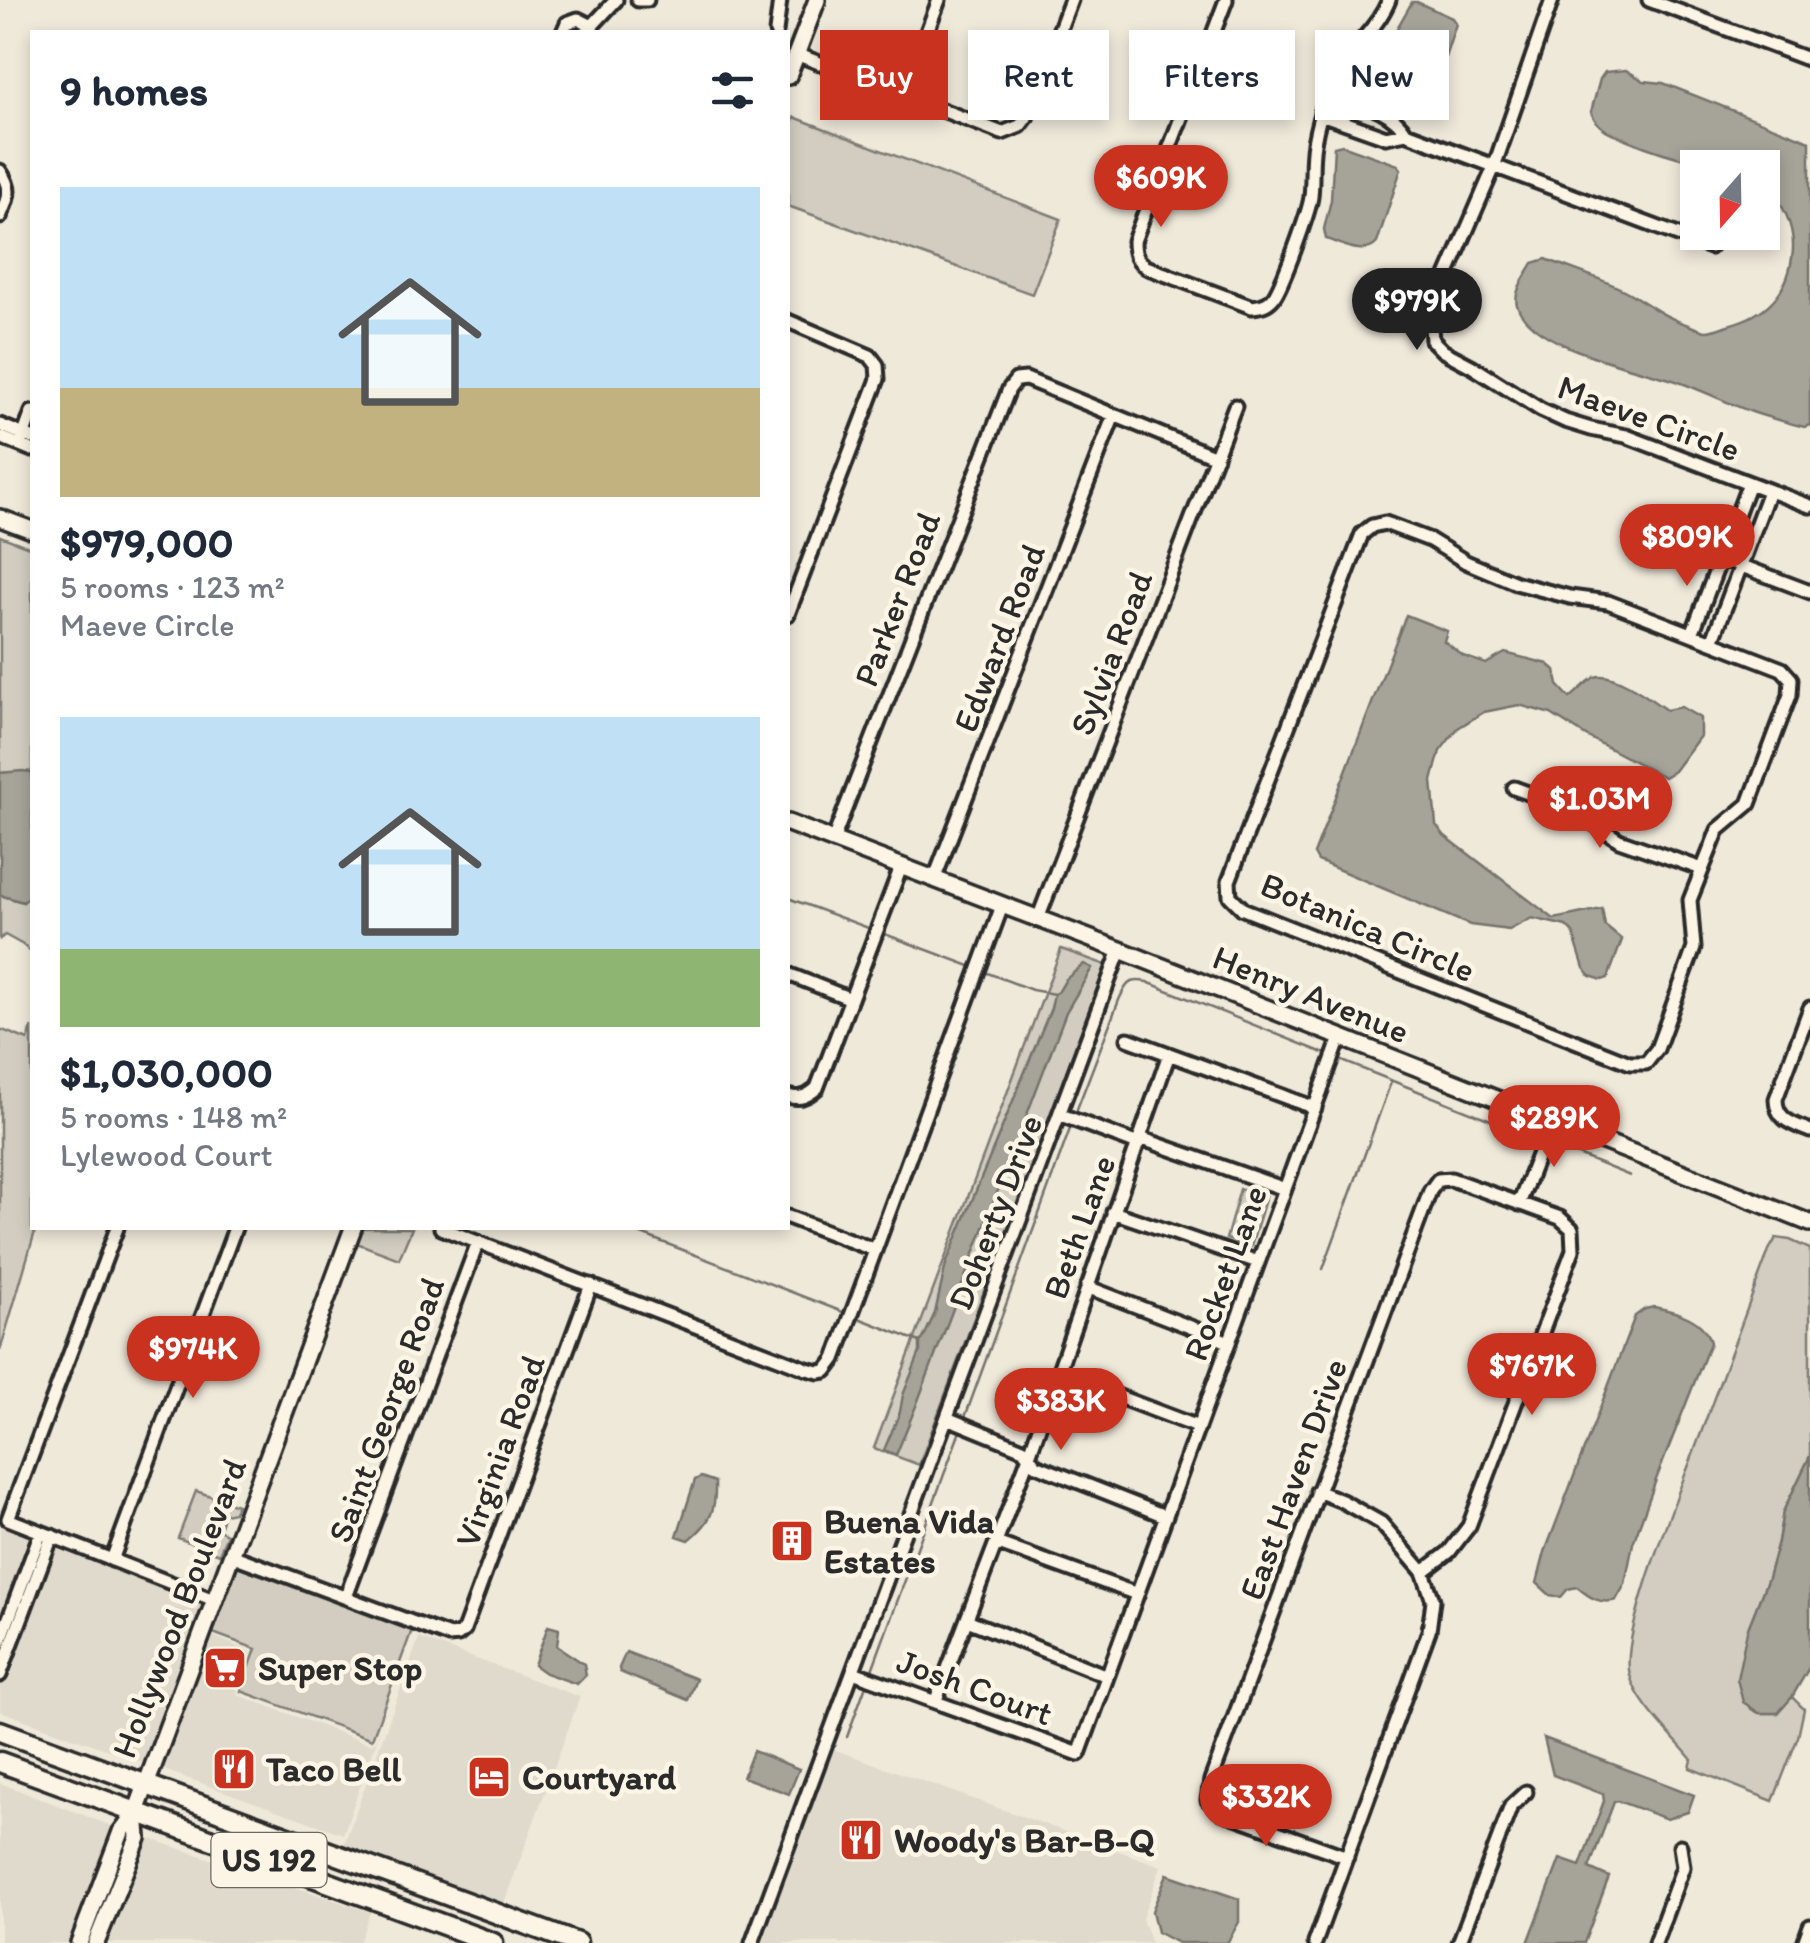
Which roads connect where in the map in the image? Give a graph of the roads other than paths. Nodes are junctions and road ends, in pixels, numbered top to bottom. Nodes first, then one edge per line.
1 (616, 0) edge
2 (638, 0) edge
3 (647, 0) edge
4 (780, 0) edge
5 (817, 0) edge
6 (938, 0) edge
7 (1071, 0) edge
8 (1226, 0) edge
9 (1388, 0) edge
10 (1552, 0) edge
11 (1649, 0) edge
12 (564, 30) edge
13 (591, 30) edge
14 (776, 30) edge
15 (927, 30) edge
16 (1371, 30) edge
17 (796, 54) junction
18 (1810, 60) edge
19 (820, 63) edge
20 (790, 70) edge
21 (948, 112) edge
22 (1320, 120) edge
23 (1339, 120) edge
24 (1395, 120) edge
25 (1406, 133) junction
26 (1494, 167) junction
27 (0, 170) edge
28 (0, 217) edge
29 (1680, 236) edge
30 (790, 322) edge
31 (1235, 406) dead end
32 (1114, 415) junction
33 (0, 426) edge
34 (0, 437) edge
35 (27, 442) edge
36 (1216, 457) junction
37 (1750, 483) junction
38 (1770, 491) junction
39 (1810, 506) edge
40 (0, 518) edge
41 (1734, 524) junction
42 (30, 529) edge
43 (1754, 531) junction
44 (1721, 558) junction
45 (1740, 565) junction
46 (1810, 592) edge
47 (1706, 598) junction
48 (1725, 605) junction
49 (790, 609) edge
50 (1692, 634) junction
51 (1712, 642) junction
52 (1514, 788) dead end
53 (790, 823) edge
54 (833, 840) junction
55 (901, 867) junction
56 (1702, 869) junction
57 (934, 880) junction
58 (1002, 906) junction
59 (1038, 919) junction
60 (1120, 950) junction
61 (790, 975) edge
62 (851, 999) junction
63 (1810, 1008) edge
64 (1340, 1038) junction
65 (1128, 1039) dead end
66 (1169, 1054) junction
67 (790, 1097) edge
68 (1314, 1108) junction
69 (1060, 1114) junction
70 (1551, 1122) junction
71 (1810, 1131) edge
72 (1139, 1141) junction
73 (1285, 1189) junction
74 (1519, 1204) junction
75 (1113, 1212) junction
76 (790, 1218) edge
77 (1810, 1224) edge
78 (116, 1230) edge
79 (234, 1230) edge
80 (352, 1230) edge
81 (445, 1230) edge
82 (478, 1242) junction
83 (875, 1250) junction
84 (1258, 1262) junction
85 (591, 1285) junction
86 (1087, 1287) junction
87 (1229, 1342) junction
88 (1056, 1373) junction
89 (947, 1418) junction
90 (1198, 1427) junction
91 (1029, 1456) junction
92 (1317, 1492) junction
93 (1166, 1516) junction
94 (46, 1534) junction
95 (996, 1543) junction
96 (231, 1555) junction
97 (112, 1560) junction
98 (1423, 1572) junction
99 (1137, 1594) junction
100 (346, 1597) junction
101 (214, 1600) junction
102 (967, 1620) junction
103 (0, 1642) edge
104 (852, 1672) junction
105 (0, 1674) edge
106 (1107, 1676) junction
107 (936, 1700) junction
108 (0, 1731) edge
109 (1079, 1754) joint
110 (0, 1762) edge
111 (144, 1784) junction
112 (1526, 1792) dead end
113 (136, 1812) junction
114 (1680, 1846) dead end
115 (1347, 1857) junction
116 (508, 1918) junction
117 (1810, 1926) edge
118 (534, 1928) junction
119 (468, 1933) junction
120 (79, 1943) edge
121 (96, 1943) edge
122 (494, 1943) edge
123 (577, 1943) edge
124 (752, 1943) edge
125 (1315, 1943) edge
126 (1459, 1943) edge
127 (1655, 1943) edge
128 (1804, 1943) edge

1 - 13 street
2 - 3 street
4 - 14 street
5 - 17 street
6 - 15 street
7 - 21 street
8 - 22 street
9 - 16 street
10 - 26 street, Maeve Circle
11 - 18 street
12 - 13 street
17 - 19 street
17 - 20 street
23 - 25 street
24 - 25 street
25 - 26 street
26 - 29 street
26 - 37 street, Maeve Circle
27 - 28 street
30 - 49 street
31 - 36 street, Sylvia Road
32 - 36 street
32 - 54 street, Parker Road
32 - 57 street, Edward Road
33 - 35 street
34 - 35 street
36 - 59 street, Sylvia Road
37 - 38 street, Maeve Circle
37 - 41 street, Maeve Circle
38 - 39 street, Maeve Circle
38 - 43 street, Maeve Circle
40 - 42 street
41 - 43 street
41 - 44 street, Maeve Circle
43 - 45 street, Maeve Circle
44 - 45 street
44 - 47 street
45 - 46 street
45 - 48 street
47 - 48 street
47 - 50 street
48 - 51 street
50 - 51 street, Botanica Circle
50 - 56 street, Botanica Circle
51 - 56 street, Botanica Circle
52 - 56 street
53 - 54 street, Henry Avenue
54 - 55 street, Henry Avenue
55 - 57 street, Henry Avenue
55 - 62 street
57 - 58 street, Henry Avenue
58 - 59 street, Henry Avenue
58 - 83 street
59 - 60 street, Henry Avenue
60 - 64 street, Henry Avenue
60 - 69 street, Doherty Drive
61 - 62 street
62 - 67 street
63 - 71 street
64 - 68 street, Rocket Lane
64 - 70 street, Henry Avenue
65 - 66 street
66 - 68 street
66 - 72 street, Beth Lane
68 - 73 street, Rocket Lane
69 - 72 street
69 - 89 street, Doherty Drive
70 - 74 street
70 - 77 street, Henry Avenue
72 - 73 street
72 - 75 street, Beth Lane
73 - 84 street, Rocket Lane
74 - 92 street, East Haven Drive
74 - 98 street
75 - 84 street
75 - 86 street, Beth Lane
76 - 83 street
78 - 94 street
79 - 97 street
80 - 96 street, Hollywood Boulevard
81 - 82 street
82 - 85 street
82 - 100 street, Saint George Road
83 - 85 street
84 - 87 street, Rocket Lane
85 - 100 street, Virginia Road
86 - 87 street
86 - 88 street, Beth Lane
87 - 90 street, Rocket Lane
88 - 90 street
88 - 91 street, Beth Lane
89 - 91 street
89 - 104 street, Doherty Drive
90 - 93 street, Rocket Lane
91 - 93 street
91 - 95 street, Beth Lane
92 - 98 street
92 - 115 street, East Haven Drive
93 - 99 street, Rocket Lane
94 - 97 street
94 - 103 street
94 - 105 street
95 - 99 street
95 - 102 street, Beth Lane
96 - 100 street
96 - 101 street, Hollywood Boulevard
97 - 101 street
98 - 115 street
99 - 106 street, Rocket Lane
101 - 111 street, Hollywood Boulevard
102 - 106 street
102 - 107 street, Beth Lane
104 - 107 street, Josh Court
104 - 124 street, Doherty Drive
106 - 109 street, Rocket Lane
107 - 109 street, Josh Court
108 - 111 main road, US 192
110 - 113 main road, US 192
111 - 113 street, Hollywood Boulevard
111 - 116 main road, US 192
112 - 126 street
113 - 119 main road, US 192
113 - 120 street
113 - 121 street
114 - 127 street
115 - 125 street
116 - 118 main road, US 192
116 - 119 main road
117 - 128 street
118 - 122 main road
118 - 123 main road, US 192
119 - 122 main road, US 192

